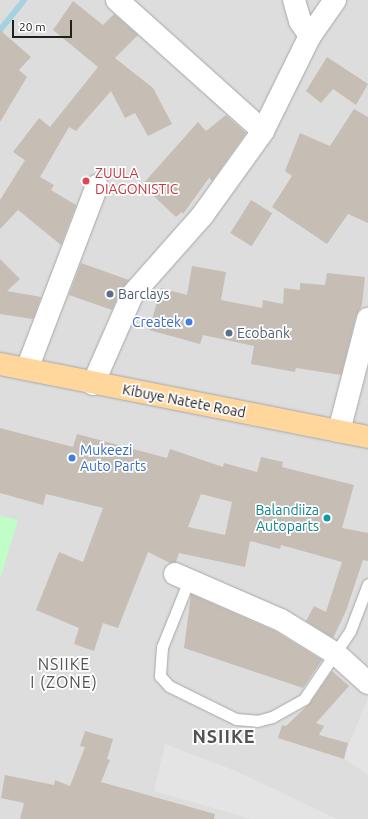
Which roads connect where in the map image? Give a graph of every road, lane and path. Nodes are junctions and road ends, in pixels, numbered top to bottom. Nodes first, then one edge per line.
1 (117, 0) edge
2 (294, 0) edge
3 (335, 0) edge
4 (310, 36) junction
5 (263, 131) junction
6 (97, 186) dead end
7 (368, 319) edge
8 (0, 364) edge
9 (27, 369) junction
10 (93, 384) junction
11 (339, 431) junction
12 (368, 437) edge
13 (182, 577) joint
14 (368, 584) edge
15 (336, 654) junction
16 (368, 683) edge

1 - 5 street
2 - 4 street
3 - 4 street
4 - 5 street
5 - 10 street
6 - 9 street
7 - 11 street
8 - 9 main road, Kibuye Natete Road
9 - 10 main road, Kibuye Natete Road
10 - 11 main road, Kibuye Natete Road
11 - 12 main road, Kibuye Natete Road
13 - 15 street
13 - 15 lane
14 - 15 lane
15 - 16 street

